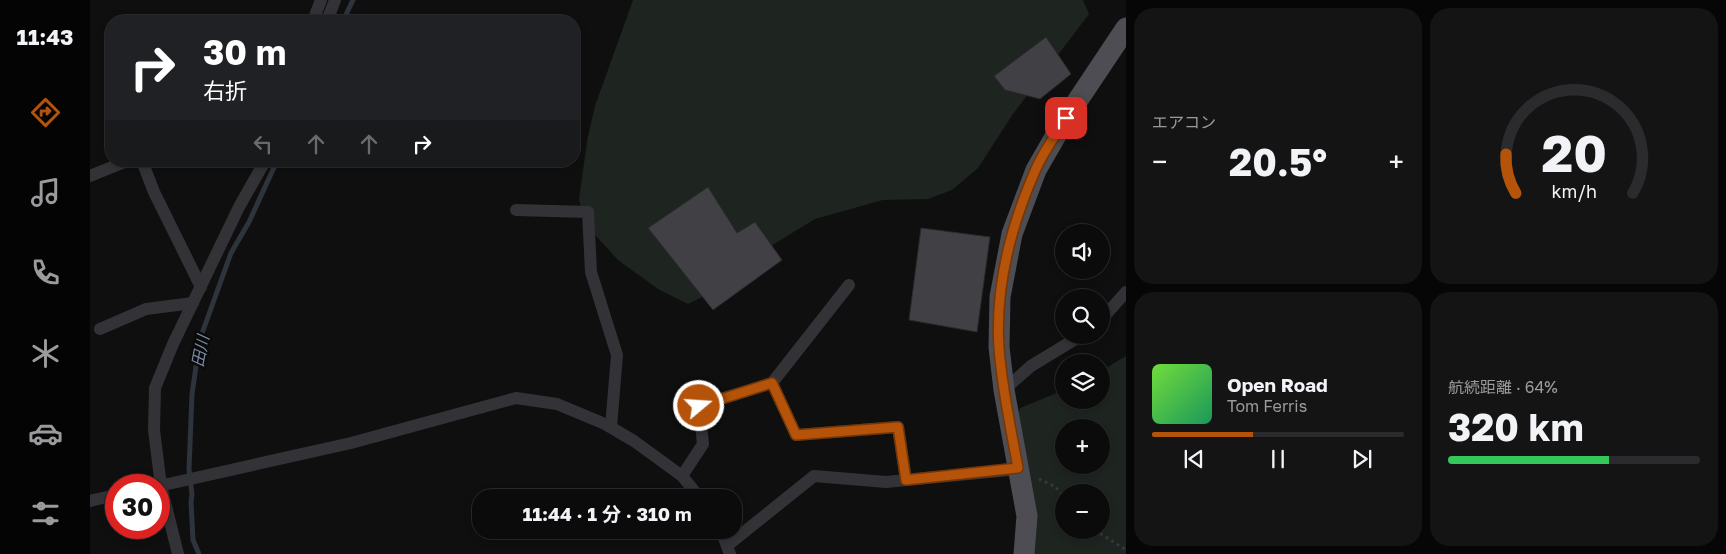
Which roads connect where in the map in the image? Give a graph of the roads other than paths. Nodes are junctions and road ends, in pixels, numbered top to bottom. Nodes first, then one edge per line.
1 (321, 0) edge
2 (335, 0) edge
3 (315, 15) edge
4 (329, 15) edge
5 (1126, 28) edge
6 (113, 167) edge
7 (144, 167) edge
8 (262, 167) edge
9 (90, 176) edge
10 (516, 210) dead end
11 (849, 285) dead end
12 (201, 287) junction
13 (1126, 292) edge
14 (193, 303) junction
15 (1110, 310) edge
16 (100, 329) dead end
17 (1067, 344) edge
18 (772, 383) junction
19 (1004, 390) junction
20 (611, 427) junction
21 (1018, 468) junction
22 (159, 474) edge
23 (682, 476) junction
24 (906, 480) junction
25 (170, 484) edge
26 (693, 489) edge
27 (105, 498) edge
28 (90, 501) edge
29 (170, 524) edge
30 (729, 550) edge
31 (178, 554) edge
32 (1024, 554) edge

1 - 3 street
2 - 4 street
5 - 19 main road
6 - 9 street
7 - 12 street
8 - 12 street
10 - 20 street
11 - 18 street
12 - 14 street
13 - 15 street
14 - 16 street
14 - 22 street
17 - 19 street
18 - 23 street
18 - 24 street
19 - 21 main road
20 - 23 street
20 - 25 street
21 - 24 street
21 - 32 main road
23 - 26 street
24 - 30 street
27 - 28 street
29 - 31 street

